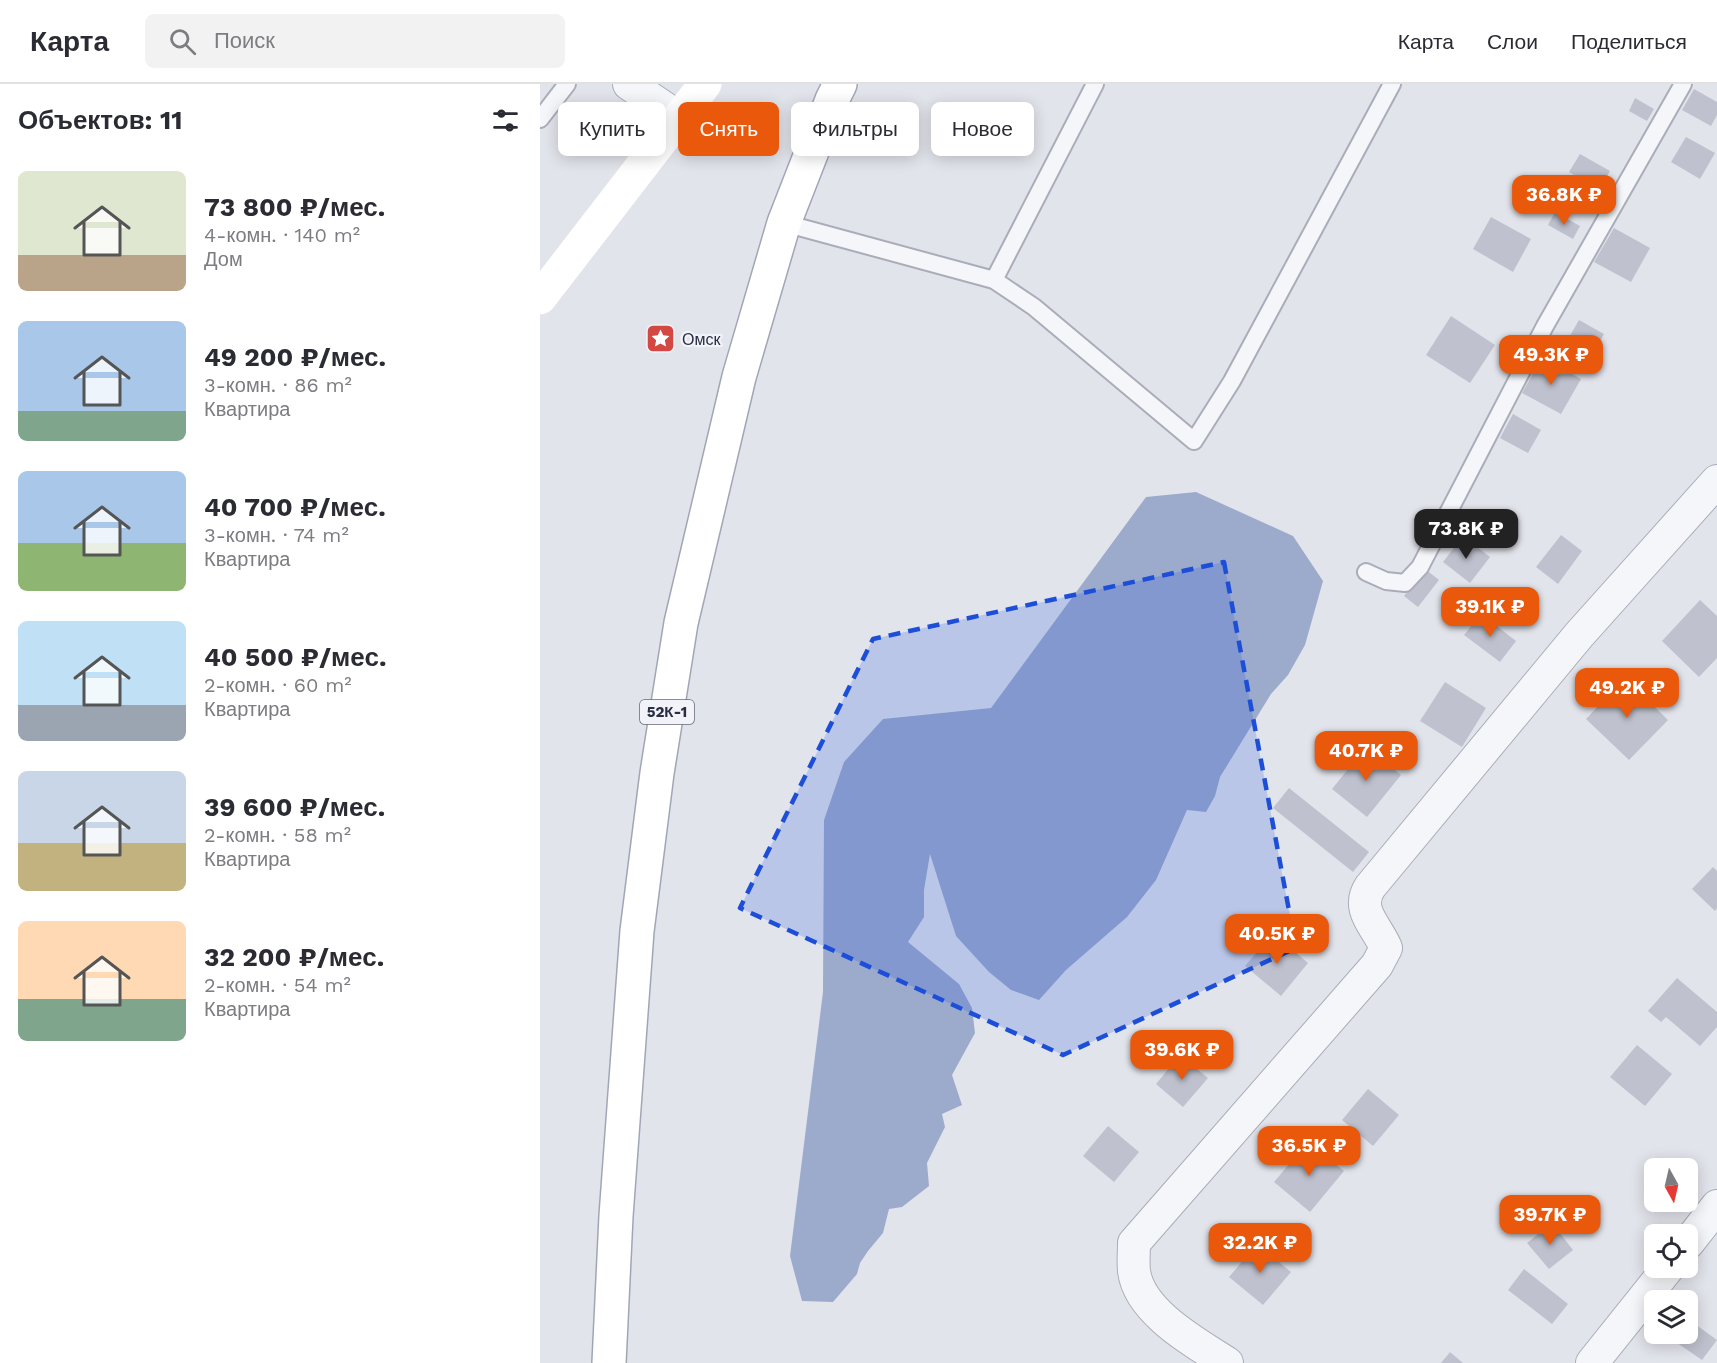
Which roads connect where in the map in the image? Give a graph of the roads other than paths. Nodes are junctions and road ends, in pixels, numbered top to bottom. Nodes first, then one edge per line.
1 (567, 84) edge
2 (629, 84) edge
3 (705, 84) edge
4 (840, 84) edge
5 (1095, 84) edge
6 (1392, 84) edge
7 (1683, 84) edge
8 (690, 102) edge
9 (678, 117) joint
10 (540, 119) edge
11 (784, 223) junction
12 (994, 280) junction
13 (540, 298) edge
14 (1717, 481) edge
15 (1366, 572) dead end
16 (1717, 1206) edge
17 (1698, 1230) edge
18 (1660, 1278) edge
19 (609, 1363) edge
20 (1227, 1363) edge
21 (1592, 1363) edge

1 - 10 lane
2 - 9 street
3 - 8 main road
4 - 11 main road, 52К-1
5 - 12 lane
6 - 12 lane
7 - 15 lane
9 - 13 main road
11 - 12 lane
11 - 19 main road, 52К-1
14 - 20 street
16 - 17 street
18 - 21 street

